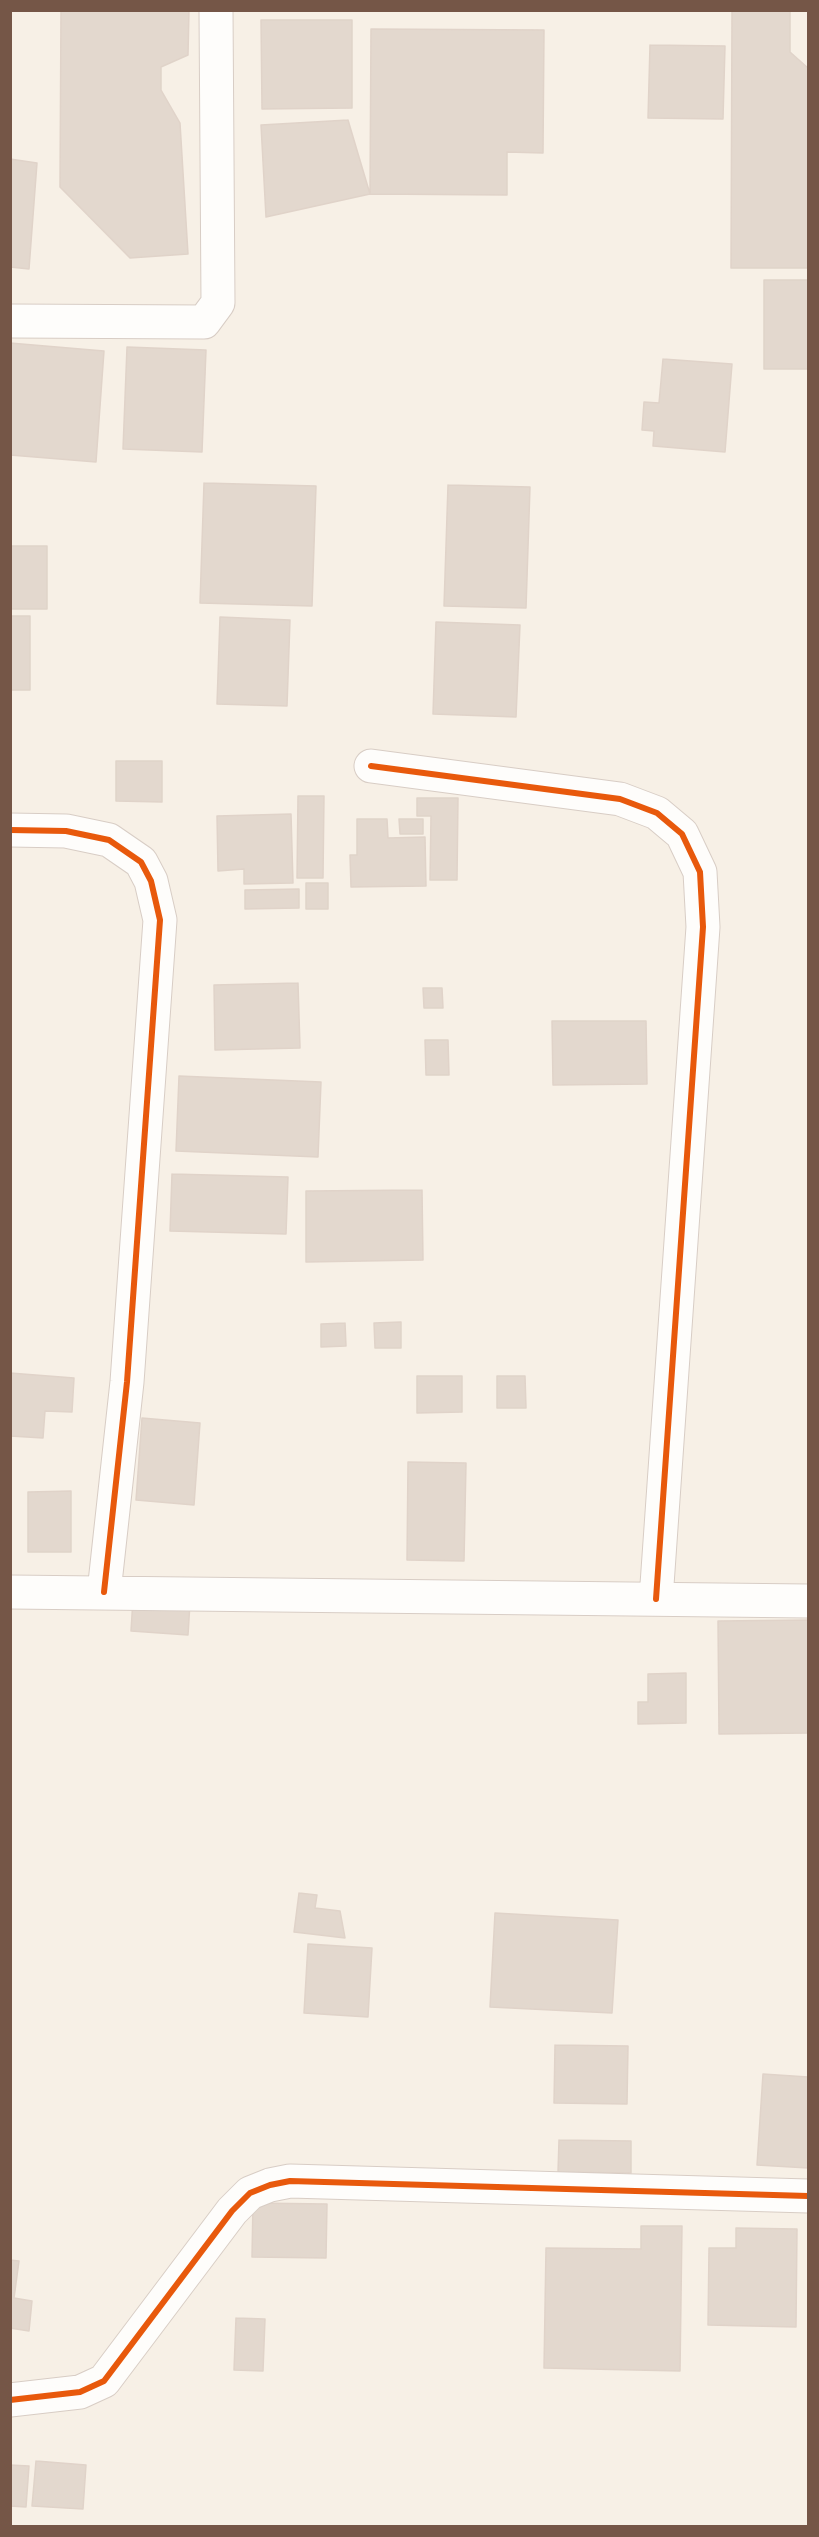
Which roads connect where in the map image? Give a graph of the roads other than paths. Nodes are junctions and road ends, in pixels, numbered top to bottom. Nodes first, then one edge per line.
1 (216, 10) edge
2 (10, 321) edge
3 (371, 766) dead end
4 (10, 830) edge
5 (10, 1592) edge
6 (104, 1592) junction
7 (656, 1599) junction
8 (808, 1601) edge
9 (808, 2196) edge
10 (10, 2400) edge

1 - 2 street
3 - 7 street
4 - 6 street
5 - 6 street
6 - 7 street
7 - 8 street
9 - 10 street

